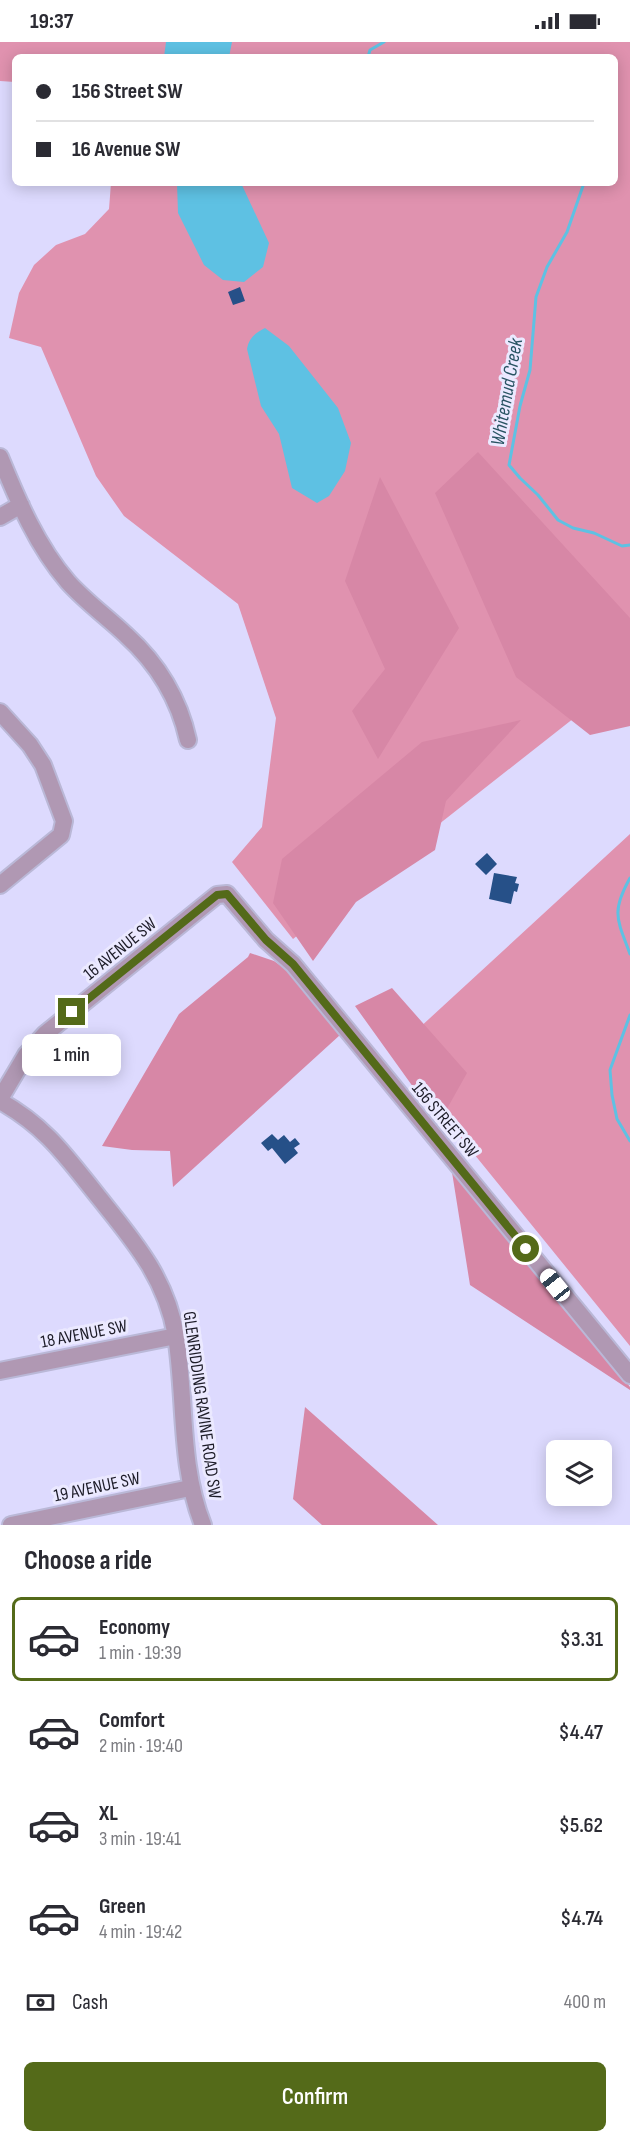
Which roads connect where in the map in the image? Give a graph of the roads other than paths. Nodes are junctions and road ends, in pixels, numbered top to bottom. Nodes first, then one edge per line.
1 (0, 457) edge
2 (21, 505) junction
3 (0, 517) edge
4 (0, 712) edge
5 (188, 740) dead end
6 (0, 885) edge
7 (227, 894) joint
8 (0, 1100) edge
9 (176, 1336) junction
10 (0, 1371) edge
11 (630, 1375) edge
12 (190, 1488) junction
13 (39, 1522) edge
14 (11, 1525) edge
15 (202, 1525) edge

1 - 2 street
2 - 3 street
2 - 5 street
4 - 6 street
7 - 8 street, 16 AVENUE SW
7 - 11 street, 156 STREET SW
8 - 9 street, GLENRIDDING RAVINE ROAD SW
9 - 10 street, 18 AVENUE SW
9 - 12 street, GLENRIDDING RAVINE ROAD SW
12 - 13 street, 19 AVENUE SW
12 - 15 street, GLENRIDDING RAVINE ROAD SW
13 - 14 street, 19 AVENUE SW

